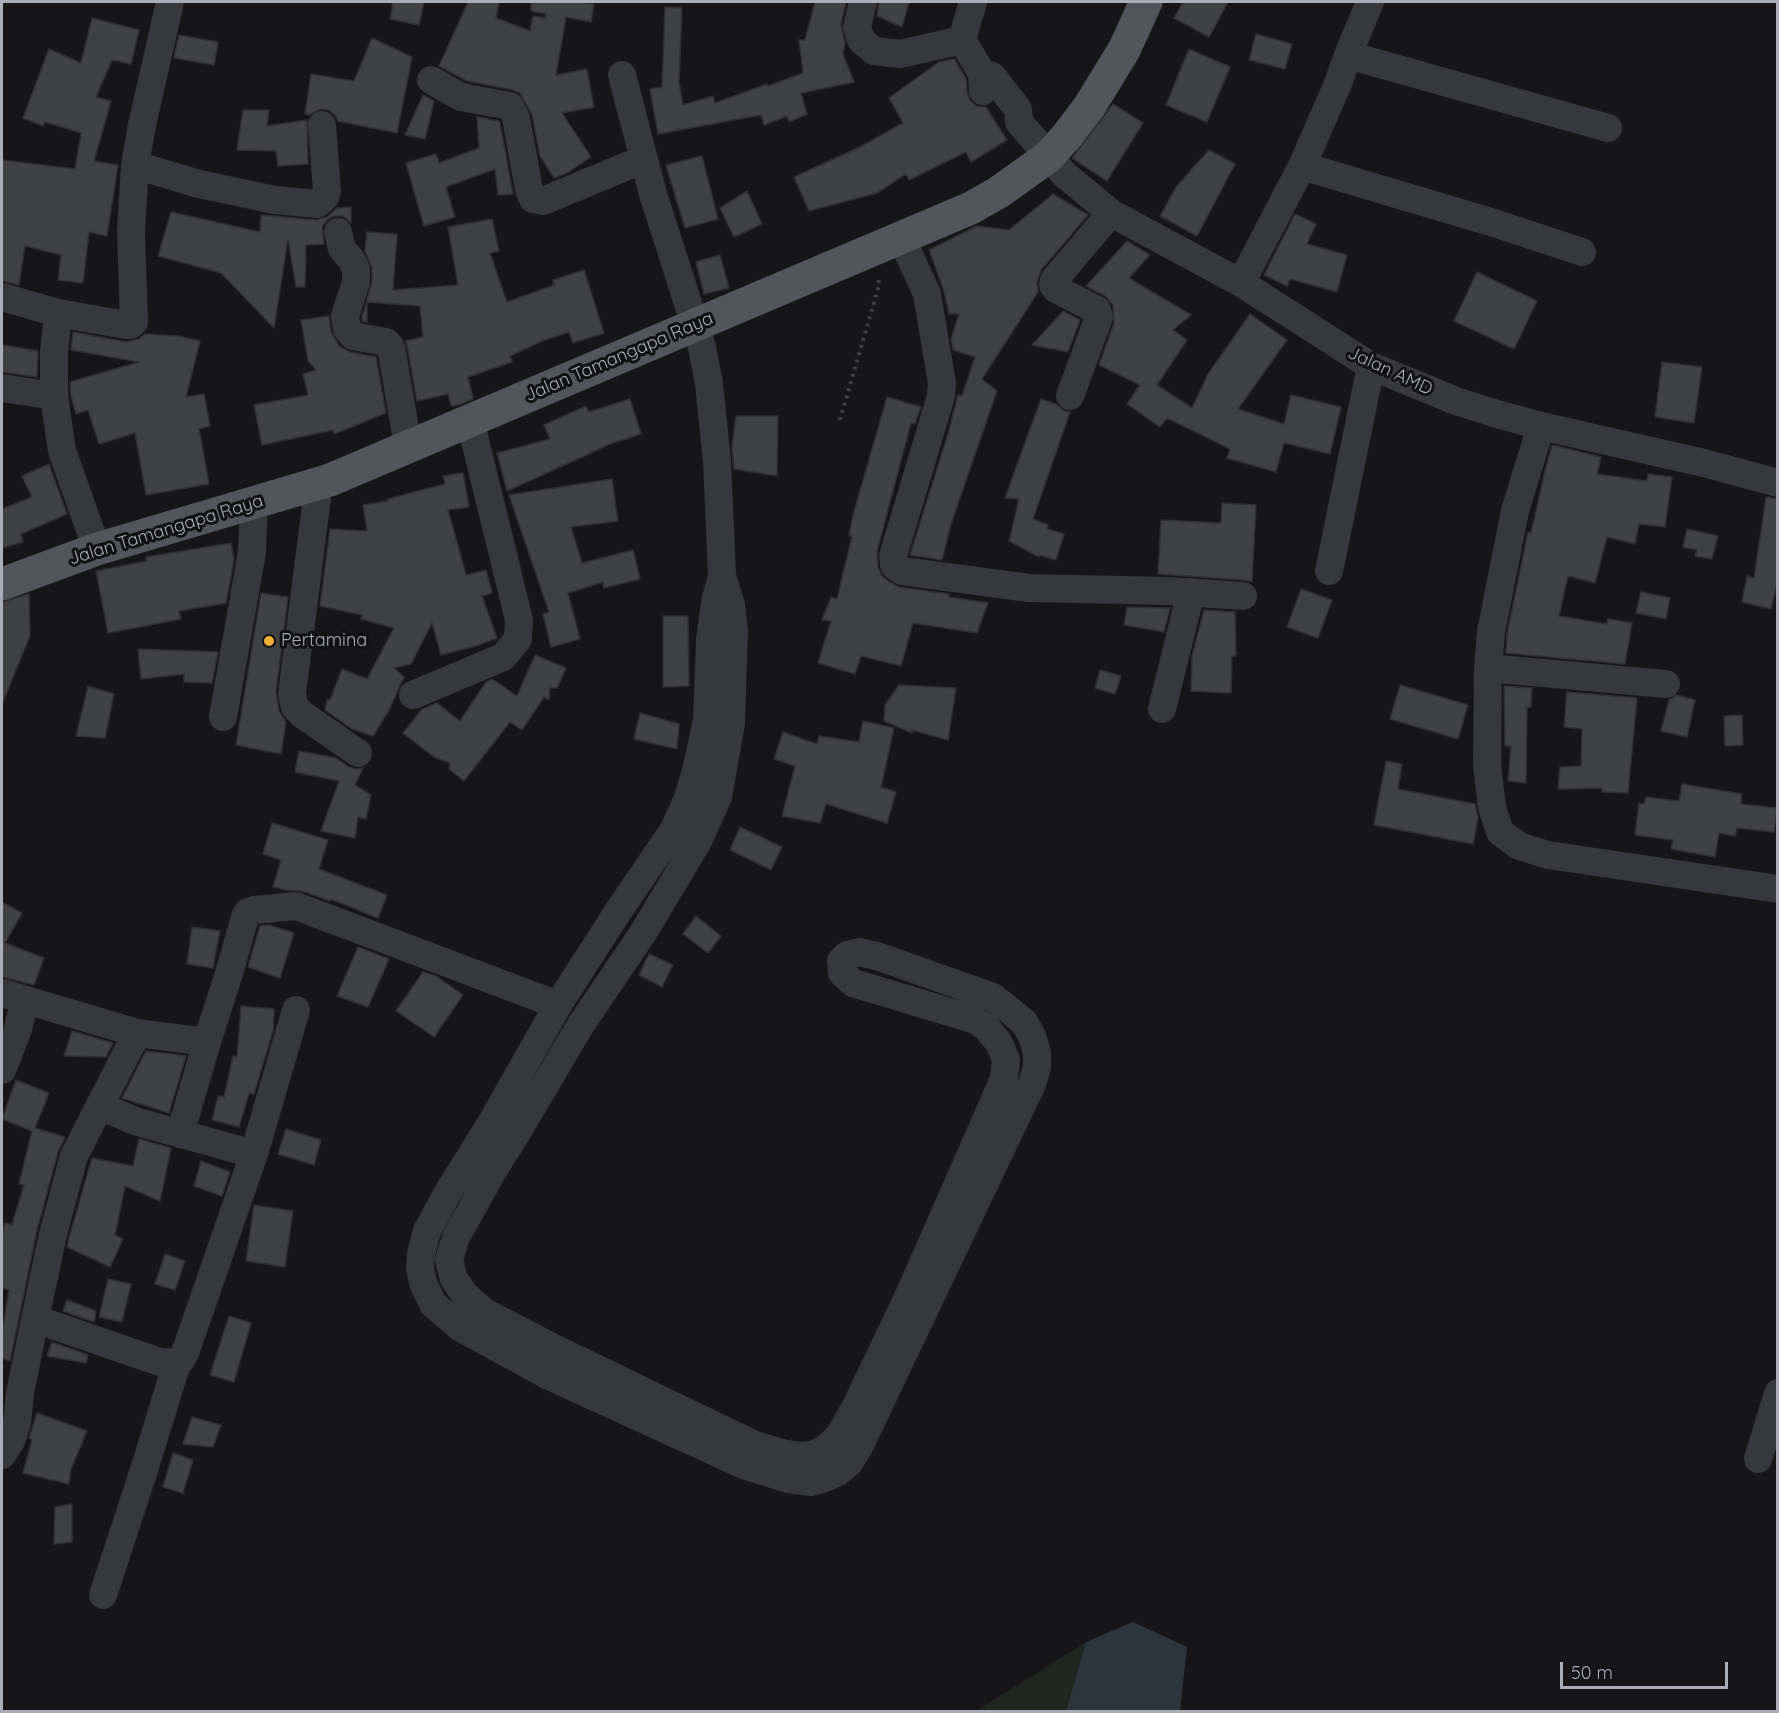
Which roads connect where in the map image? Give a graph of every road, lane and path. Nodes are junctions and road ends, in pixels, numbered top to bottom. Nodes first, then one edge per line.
1 (170, 2) edge
2 (863, 2) edge
3 (973, 2) edge
4 (1146, 2) edge
5 (1370, 2) edge
6 (962, 40) junction
7 (1348, 55) junction
8 (622, 75) dead end
9 (431, 80) dead end
10 (322, 125) dead end
11 (1608, 128) dead end
12 (1048, 157) junction
13 (644, 159) junction
14 (135, 165) junction
15 (1302, 166) junction
16 (1111, 213) junction
17 (338, 232) dead end
18 (888, 243) junction
19 (1582, 252) dead end
20 (1241, 284) junction
21 (2, 297) edge
22 (58, 313) junction
23 (694, 325) junction
24 (1371, 366) junction
25 (2, 388) edge
26 (54, 396) junction
27 (1070, 396) dead end
28 (470, 420) junction
29 (840, 420) dead end
30 (1541, 426) junction
31 (408, 446) junction
32 (320, 482) junction
33 (1778, 483) edge
34 (254, 502) junction
35 (97, 549) junction
36 (1329, 571) dead end
37 (722, 576) junction
38 (2, 584) edge
39 (1191, 592) junction
40 (1242, 596) dead end
41 (1488, 668) junction
42 (1666, 684) dead end
43 (413, 695) dead end
44 (1162, 709) dead end
45 (223, 717) dead end
46 (358, 753) dead end
47 (1778, 889) edge
48 (13, 997) edge
49 (558, 1005) junction
50 (296, 1010) dead end
51 (136, 1033) junction
52 (207, 1042) junction
53 (1037, 1053) junction
54 (1006, 1060) junction
55 (2, 1070) edge
56 (99, 1106) junction
57 (180, 1134) junction
58 (254, 1154) junction
59 (454, 1279) junction
60 (423, 1283) junction
61 (35, 1319) junction
62 (177, 1363) junction
63 (1778, 1393) edge
64 (825, 1449) junction
65 (2, 1455) edge
66 (1758, 1459) dead end
67 (828, 1478) junction
68 (103, 1595) dead end

1 - 14 street
2 - 6 street
3 - 6 street
4 - 12 main road, Jalan Tamangapa Raya
5 - 7 street
6 - 12 street, Jalan AMD
7 - 11 street
7 - 15 street
8 - 13 street
9 - 13 street
10 - 14 street
12 - 16 street, Jalan AMD
12 - 18 main road, Jalan Tamangapa Raya
13 - 23 street
14 - 22 street
15 - 19 street
15 - 20 street
16 - 20 street, Jalan AMD
16 - 27 street
17 - 31 street
18 - 23 main road, Jalan Tamangapa Raya
18 - 29 path
18 - 39 street
20 - 24 street, Jalan AMD
21 - 22 street
22 - 26 street
23 - 28 main road, Jalan Tamangapa Raya
23 - 37 street
24 - 30 street, Jalan AMD
24 - 36 street
25 - 26 street
26 - 35 street
28 - 31 main road, Jalan Tamangapa Raya
28 - 43 street
30 - 33 street, Jalan AMD
30 - 41 street
31 - 32 main road, Jalan Tamangapa Raya
32 - 34 main road, Jalan Tamangapa Raya
32 - 46 street
34 - 35 main road, Jalan Tamangapa Raya
34 - 45 street
35 - 38 main road, Jalan Tamangapa Raya
37 - 49 street
37 - 59 street
39 - 40 street
39 - 44 street
41 - 42 street
41 - 47 street
48 - 51 street
48 - 55 street
49 - 52 street
49 - 60 street
50 - 58 street
51 - 52 street
51 - 56 street
52 - 57 street
53 - 54 street
53 - 54 street
53 - 67 street
54 - 64 street
56 - 57 street
56 - 61 street
57 - 58 street
58 - 62 street
59 - 60 street
59 - 64 street
60 - 67 street
61 - 62 street
61 - 65 street
62 - 68 street
63 - 66 street
64 - 67 street

